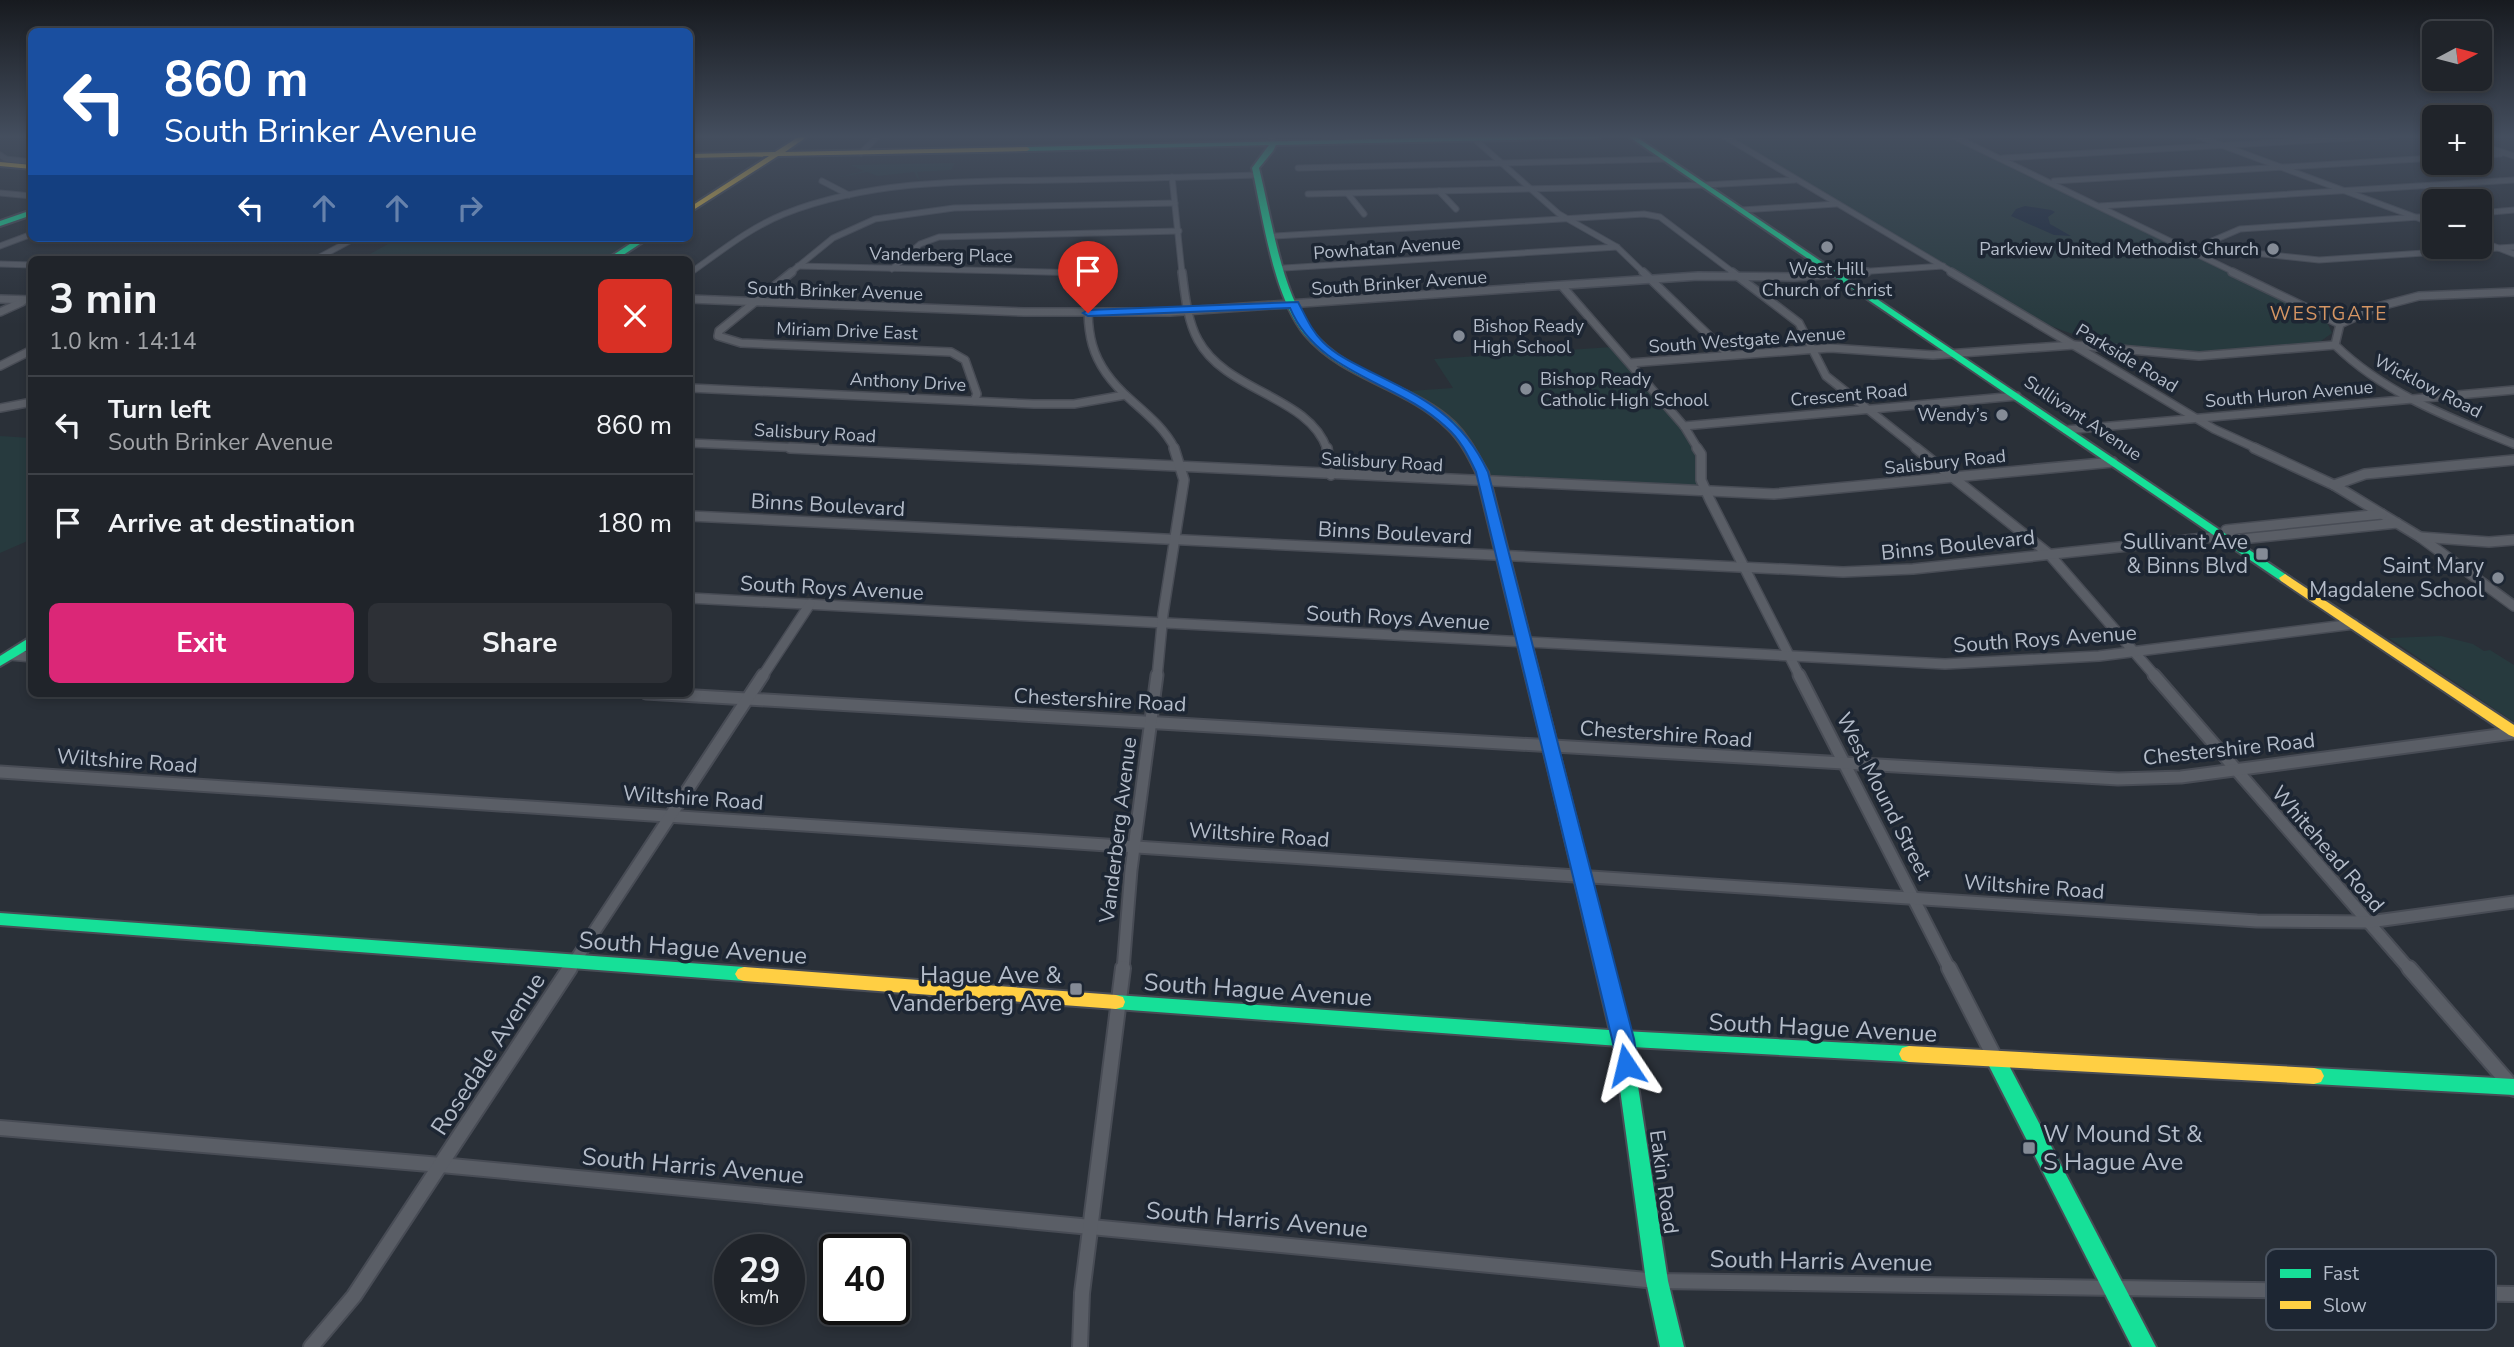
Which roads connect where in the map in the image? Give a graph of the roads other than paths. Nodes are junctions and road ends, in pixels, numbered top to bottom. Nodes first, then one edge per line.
1 (708, 199) edge
2 (836, 199) edge
3 (1175, 199) edge
4 (1264, 199) edge
5 (1352, 199) edge
6 (1446, 199) edge
7 (1541, 199) edge
8 (1724, 199) edge
9 (1829, 199) edge
10 (2085, 199) edge
11 (2216, 199) edge
12 (2365, 199) edge
13 (1175, 203) junction
14 (1840, 205) junction
15 (2099, 206) junction
16 (693, 208) edge
17 (1456, 209) dead end
18 (2514, 210) edge
19 (1742, 211) junction
20 (2492, 211) edge
21 (28, 214) edge
22 (1364, 214) dead end
23 (2414, 217) junction
24 (2422, 217) edge
25 (1566, 219) junction
26 (2422, 220) edge
27 (0, 224) edge
28 (1179, 231) junction
29 (28, 236) edge
30 (1275, 236) junction
31 (348, 242) edge
32 (639, 242) edge
33 (0, 246) edge
34 (2492, 246) edge
35 (1617, 247) junction
36 (2514, 247) edge
37 (2208, 248) junction
38 (2498, 248) junction
39 (2184, 250) junction
40 (2514, 254) edge
41 (322, 256) edge
42 (616, 256) edge
43 (0, 264) edge
44 (28, 265) edge
45 (798, 266) junction
46 (1943, 267) junction
47 (1284, 268) junction
48 (892, 270) junction
49 (693, 271) edge
50 (1083, 271) joint
51 (1836, 274) junction
52 (1738, 276) junction
53 (1651, 279) junction
54 (1562, 286) junction
55 (2514, 294) edge
56 (0, 299) edge
57 (693, 299) edge
58 (28, 300) edge
59 (28, 300) edge
60 (753, 301) junction
61 (1294, 304) junction
62 (1188, 311) junction
63 (0, 312) edge
64 (1088, 313) junction
65 (2340, 324) junction
66 (2074, 345) junction
67 (2335, 345) junction
68 (1813, 349) junction
69 (28, 353) edge
70 (1729, 355) junction
71 (1955, 355) junction
72 (1630, 363) junction
73 (0, 366) edge
74 (693, 388) edge
75 (2514, 390) edge
76 (1125, 396) junction
77 (2017, 397) junction
78 (2415, 399) junction
79 (974, 401) junction
80 (28, 403) edge
81 (0, 408) edge
82 (1867, 410) junction
83 (2197, 418) junction
84 (1684, 426) junction
85 (2066, 430) junction
86 (693, 443) edge
87 (2514, 444) edge
88 (2514, 460) edge
89 (2113, 462) junction
90 (1182, 467) junction
91 (1331, 475) junction
92 (1952, 477) junction
93 (1484, 482) junction
94 (2334, 485) junction
95 (1707, 492) junction
96 (2382, 514) junction
97 (693, 516) edge
98 (2397, 523) junction
99 (2223, 536) junction
100 (2420, 537) junction
101 (1174, 540) junction
102 (2514, 540) edge
103 (2049, 554) junction
104 (1502, 556) junction
105 (1744, 568) junction
106 (693, 598) edge
107 (810, 604) junction
108 (2514, 606) edge
109 (1162, 623) junction
110 (2354, 624) junction
111 (1523, 642) junction
112 (28, 643) edge
113 (2134, 650) junction
114 (1790, 656) junction
115 (28, 657) edge
116 (5, 659) edge
117 (693, 696) edge
118 (746, 699) junction
119 (1153, 723) junction
120 (2514, 733) edge
121 (1549, 746) junction
122 (1845, 764) junction
123 (2237, 770) junction
124 (0, 772) edge
125 (670, 815) junction
126 (1135, 846) junction
127 (1581, 875) junction
128 (1913, 897) junction
129 (2514, 902) edge
130 (0, 919) edge
131 (2369, 922) junction
132 (573, 961) junction
133 (1118, 1002) junction
134 (1623, 1039) junction
135 (1996, 1060) junction
136 (2514, 1087) edge
137 (0, 1128) edge
138 (441, 1165) junction
139 (1090, 1227) junction
140 (1657, 1281) junction
141 (2115, 1289) junction
142 (2266, 1291) edge
143 (2496, 1294) edge
144 (2514, 1294) edge
145 (312, 1347) edge
146 (1080, 1347) edge
147 (1672, 1347) edge
148 (2144, 1347) edge

1 - 16 street
2 - 49 street
3 - 13 street
4 - 30 street, Eakin Road
5 - 22 street
6 - 17 street
7 - 25 street
8 - 19 street, Sullivant Avenue
9 - 14 street, Parkside Road
10 - 15 street
11 - 15 street
12 - 23 street
13 - 28 street
13 - 45 street
14 - 19 street
14 - 46 street, Parkside Road
15 - 39 street
18 - 20 street
19 - 51 street, Sullivant Avenue
21 - 27 street
23 - 24 street
23 - 26 street
23 - 37 street
25 - 30 street
25 - 35 street
25 - 52 street, Whitehead Road
28 - 48 street
28 - 62 street
29 - 33 street
30 - 47 street, Eakin Road
31 - 41 street
32 - 42 street
34 - 38 street
35 - 47 street, Powhatan Avenue
35 - 53 street
36 - 38 street
37 - 38 street
37 - 39 street
38 - 40 street
39 - 65 street
43 - 44 street
45 - 48 street, Vanderberg Place
45 - 60 street
46 - 51 street, South Brinker Avenue
46 - 66 street, Parkside Road
47 - 61 street, Eakin Road
48 - 50 street, Vanderberg Place
50 - 64 street, Vanderberg Avenue
51 - 52 street, South Brinker Avenue
51 - 71 street, Sullivant Avenue
52 - 53 street, South Brinker Avenue
52 - 68 street, Whitehead Road
53 - 54 street, South Brinker Avenue
53 - 70 street
54 - 61 street, South Brinker Avenue
54 - 72 street, West Mound Street
55 - 65 street
56 - 58 street
57 - 60 street, South Brinker Avenue
59 - 63 street
60 - 64 street, South Brinker Avenue
60 - 79 street, Miriam Drive East
61 - 62 street, South Brinker Avenue
61 - 93 street, Eakin Road
62 - 64 street, South Brinker Avenue
62 - 91 street
64 - 76 street, Vanderberg Avenue
65 - 67 street
66 - 67 street, South Westgate Avenue
66 - 71 street, South Westgate Avenue
66 - 83 street, Parkside Road
67 - 78 street, Wicklow Road
68 - 70 street, South Westgate Avenue
68 - 71 street, South Westgate Avenue
68 - 82 street, Whitehead Road
69 - 73 street
70 - 72 street, South Westgate Avenue
71 - 77 street, Sullivant Avenue
72 - 84 street, West Mound Street
74 - 79 street, Anthony Drive
75 - 78 street, South Huron Avenue
76 - 79 street, Anthony Drive
76 - 90 street, Vanderberg Avenue
77 - 82 street, Crescent Road
77 - 85 street, Sullivant Avenue
78 - 83 street, South Huron Avenue
78 - 87 street, Wicklow Road
80 - 81 street
82 - 84 street, Crescent Road
82 - 92 street, Whitehead Road
83 - 85 street, South Huron Avenue
83 - 94 street, Parkside Road
84 - 95 street, West Mound Street
85 - 89 street, Sullivant Avenue
86 - 90 street, Salisbury Road
88 - 94 street
89 - 92 street, Salisbury Road
89 - 99 street, Sullivant Avenue
90 - 91 street, Salisbury Road
90 - 101 street, Vanderberg Avenue
91 - 93 street, Salisbury Road
92 - 95 street, Salisbury Road
92 - 103 street, Whitehead Road
93 - 95 street, Salisbury Road
93 - 104 street, Eakin Road
94 - 96 street, Parkside Road
95 - 105 street, West Mound Street
96 - 98 street, Parkside Road
96 - 99 street, Binns Boulevard
97 - 101 street, Binns Boulevard
98 - 99 street, Binns Boulevard
98 - 100 street, Parkside Road
99 - 103 street, Binns Boulevard
99 - 110 street, Sullivant Avenue
100 - 102 street
100 - 108 street, Parkside Road
101 - 104 street, Binns Boulevard
101 - 109 street, Vanderberg Avenue
103 - 105 street, Binns Boulevard
103 - 113 street, Whitehead Road
104 - 105 street, Binns Boulevard
104 - 111 street, Eakin Road
105 - 114 street, West Mound Street
106 - 107 street, South Roys Avenue
107 - 109 street, South Roys Avenue
107 - 118 street, Rosedale Avenue
109 - 111 street, South Roys Avenue
109 - 119 street, Vanderberg Avenue
110 - 113 street, South Roys Avenue
110 - 120 street, Sullivant Avenue
111 - 114 street, South Roys Avenue
111 - 121 street, Eakin Road
112 - 116 street
113 - 114 street, South Roys Avenue
113 - 123 street, Whitehead Road
114 - 122 street, West Mound Street
115 - 116 street
117 - 118 street, Chestershire Road
118 - 119 street, Chestershire Road
118 - 125 street, Rosedale Avenue
119 - 121 street, Chestershire Road
119 - 126 street, Vanderberg Avenue
120 - 123 street, Chestershire Road
121 - 122 street, Chestershire Road
121 - 127 street, Eakin Road
122 - 123 street, Chestershire Road
122 - 128 street, West Mound Street
123 - 131 street, Whitehead Road
124 - 125 street, Wiltshire Road
125 - 126 street, Wiltshire Road
125 - 132 street, Rosedale Avenue
126 - 127 street, Wiltshire Road
126 - 133 street, Vanderberg Avenue
127 - 128 street, Wiltshire Road
127 - 134 street, Eakin Road
128 - 131 street, Wiltshire Road
128 - 135 street, West Mound Street
129 - 131 street, Wiltshire Road
130 - 132 street, South Hague Avenue
131 - 136 street, Whitehead Road
132 - 133 street, South Hague Avenue
132 - 138 street, Rosedale Avenue
133 - 134 street, South Hague Avenue
133 - 139 street, Vanderberg Avenue
134 - 135 street, South Hague Avenue
134 - 140 street, Eakin Road
135 - 136 street, South Hague Avenue
135 - 141 street, West Mound Street
137 - 138 street, South Harris Avenue
138 - 139 street, South Harris Avenue
138 - 145 street, Rosedale Avenue
139 - 140 street, South Harris Avenue
139 - 146 street, Vanderberg Avenue
140 - 141 street, South Harris Avenue
140 - 147 street, Eakin Road
141 - 142 street, South Harris Avenue
141 - 148 street, West Mound Street
143 - 144 street, South Harris Avenue

